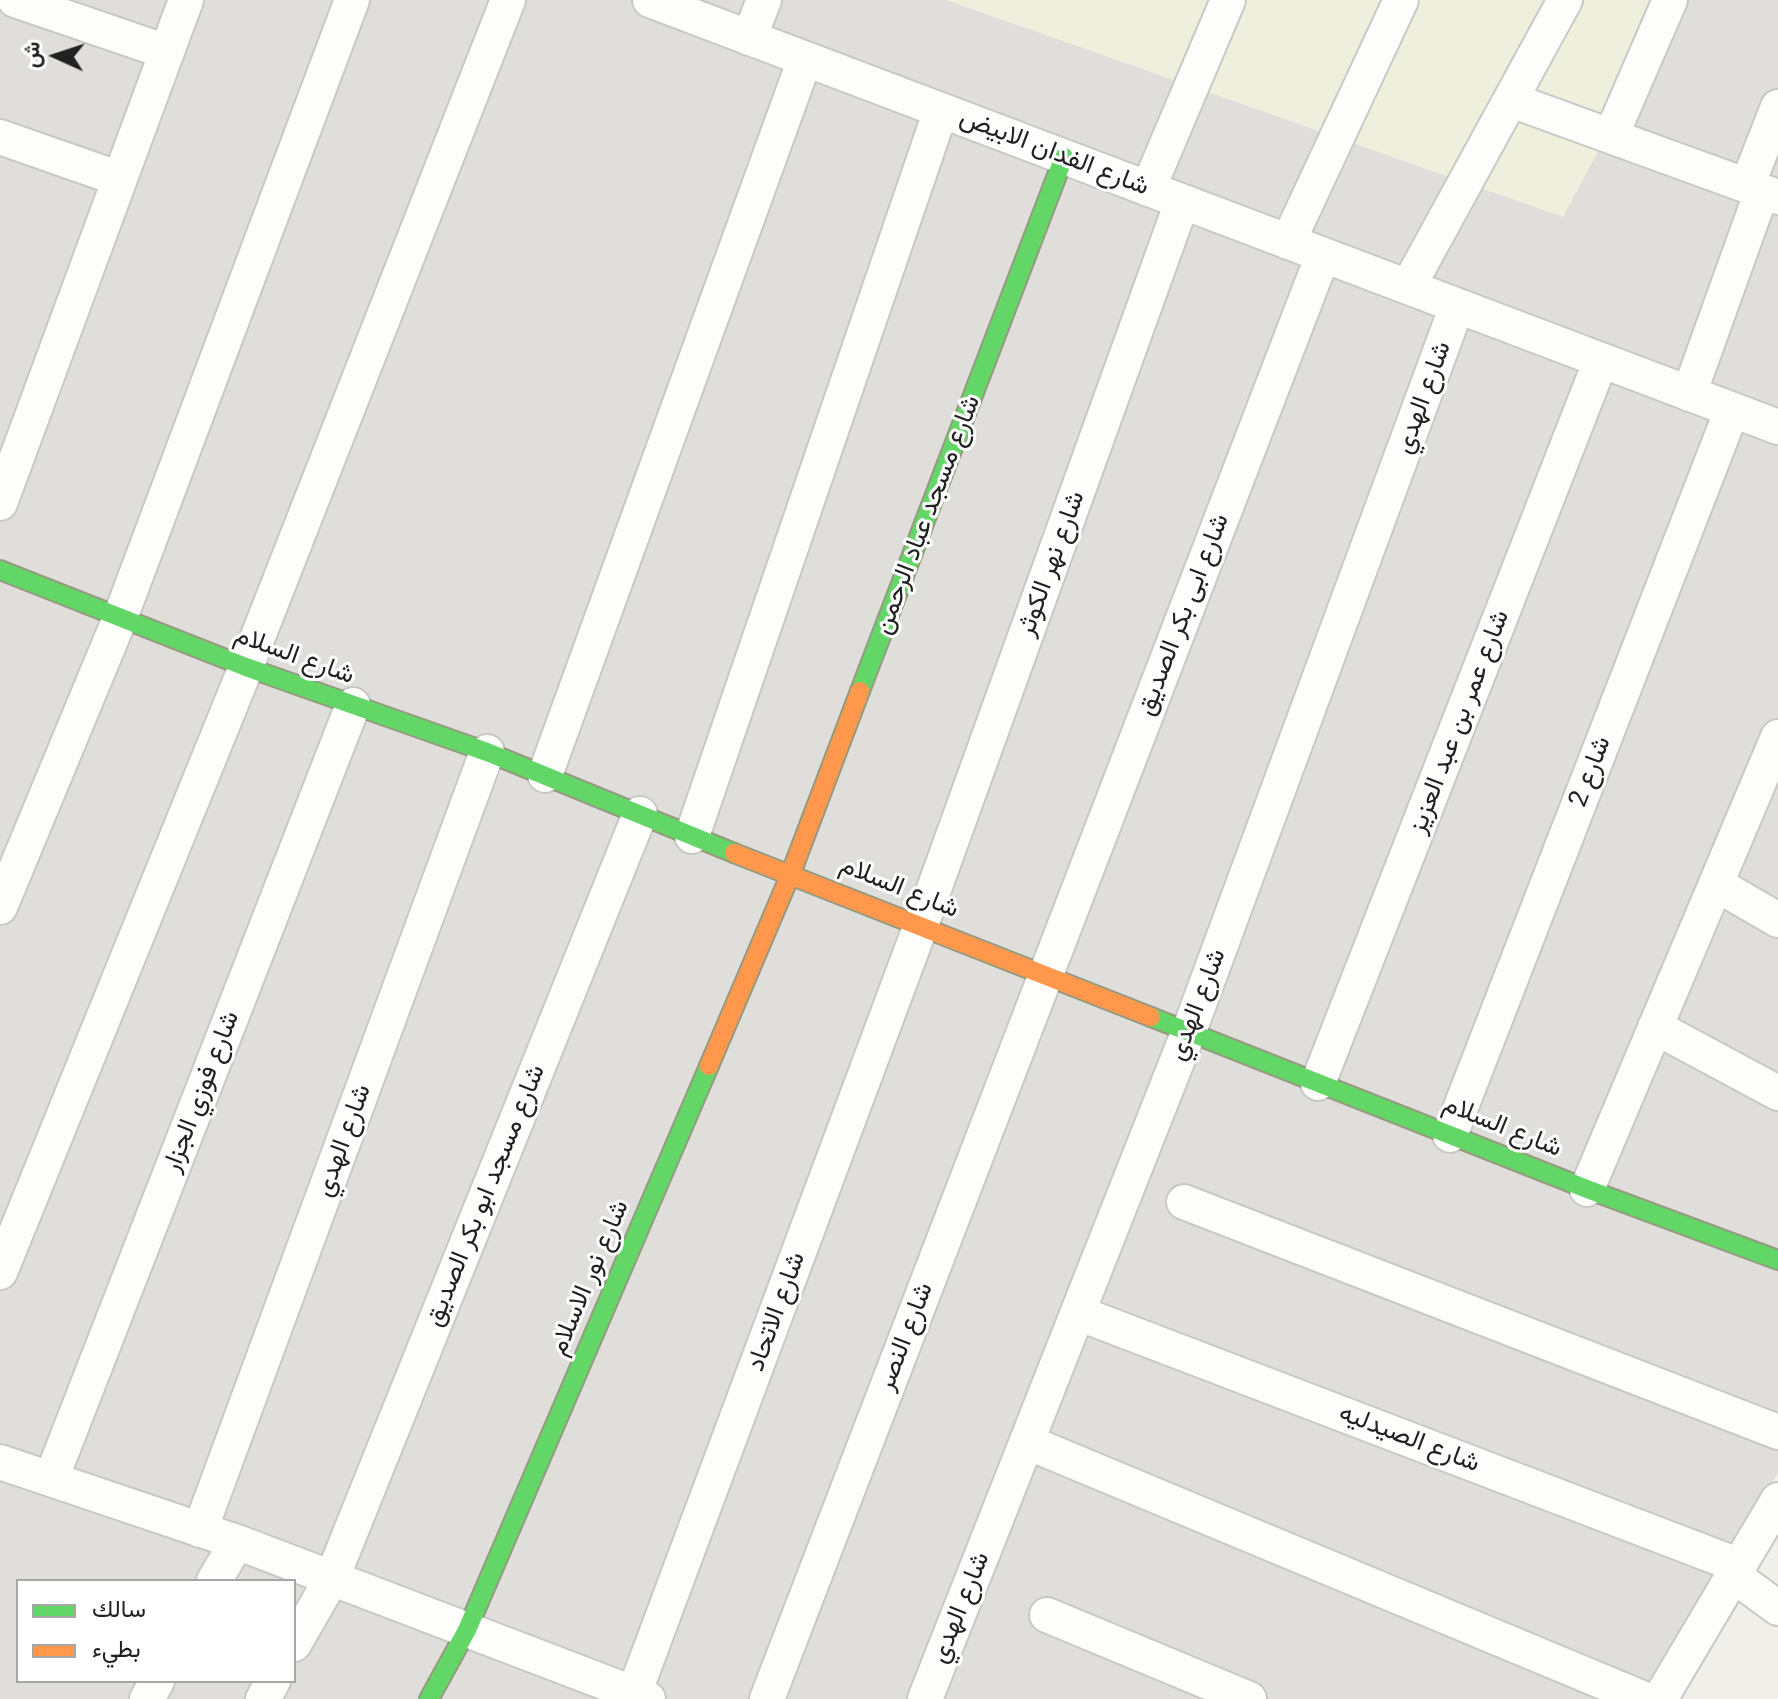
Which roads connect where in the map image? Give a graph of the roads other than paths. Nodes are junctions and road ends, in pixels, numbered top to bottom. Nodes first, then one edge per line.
1 (15, 0) edge
2 (186, 0) edge
3 (352, 0) edge
4 (508, 0) edge
5 (650, 0) edge
6 (764, 0) edge
7 (1228, 0) edge
8 (1401, 0) edge
9 (1565, 0) edge
10 (1670, 0) edge
11 (749, 38) junction
12 (167, 52) junction
13 (805, 59) junction
14 (1511, 100) junction
15 (1778, 107) edge
16 (941, 110) junction
17 (1611, 136) junction
18 (0, 137) edge
19 (1064, 157) junction
20 (120, 179) junction
21 (1148, 189) junction
22 (1762, 191) edge
23 (1182, 202) junction
24 (1288, 242) junction
25 (1323, 255) junction
26 (1408, 287) junction
27 (1457, 306) junction
28 (1601, 360) junction
29 (1689, 394) junction
30 (1732, 410) junction
31 (1778, 427) edge
32 (0, 503) edge
33 (0, 570) edge
34 (120, 618) junction
35 (246, 667) junction
36 (353, 705) junction
37 (1776, 746) edge
38 (487, 752) junction
39 (545, 775) junction
40 (640, 814) junction
41 (692, 836) junction
42 (791, 873) junction
43 (1716, 884) junction
44 (0, 907) edge
45 (1778, 920) edge
46 (921, 925) junction
47 (1045, 974) junction
48 (1655, 1027) junction
49 (1189, 1031) junction
50 (1318, 1083) junction
51 (1778, 1093) edge
52 (1450, 1135) junction
53 (1587, 1189) junction
54 (1184, 1202) dead end
55 (1778, 1260) edge
56 (0, 1272) edge
57 (1078, 1313) junction
58 (1778, 1432) edge
59 (1027, 1442) junction
60 (4, 1472) edge
61 (51, 1479) junction
62 (1778, 1500) edge
63 (200, 1530) junction
64 (237, 1542) junction
65 (1737, 1571) junction
66 (332, 1578) junction
67 (215, 1579) edge
68 (1778, 1608) edge
69 (1047, 1615) dead end
70 (467, 1630) junction
71 (296, 1641) edge
72 (638, 1697) edge
73 (429, 1699) edge
74 (767, 1699) edge
75 (925, 1699) edge
76 (1249, 1699) edge
77 (1644, 1699) edge
78 (1660, 1699) edge

1 - 12 street
2 - 12 street
3 - 34 street
4 - 35 street
5 - 11 street, شارع الفدان الابيض
6 - 11 street
7 - 21 street
8 - 24 street
9 - 14 street
10 - 17 street
11 - 13 street, شارع الفدان الابيض
12 - 20 street
13 - 16 street, شارع الفدان الابيض
13 - 39 street
14 - 17 street
14 - 26 street
15 - 22 street
16 - 19 street, شارع الفدان الابيض
16 - 41 street
17 - 22 street
18 - 20 street
19 - 21 street, شارع الفدان الابيض
19 - 42 street, شارع مسجد عباد الرحمن
20 - 32 street
21 - 23 street, شارع الفدان الابيض
22 - 29 street
23 - 24 street, شارع الفدان الابيض
23 - 46 street, شارع نهر الكوثر
24 - 25 street, شارع الفدان الابيض
25 - 26 street, شارع الفدان الابيض
25 - 47 street, شارع ابى بكر الصديق
26 - 27 street, شارع الفدان الابيض
27 - 28 street, شارع الفدان الابيض
27 - 49 street, شارع الهدي
28 - 29 street, شارع الفدان الابيض
28 - 50 street, شارع عمر بن عبد العزيز
29 - 30 street, شارع الفدان الابيض
30 - 31 street, شارع الفدان الابيض
30 - 52 street, شارع 2
33 - 34 street, شارع السلام
34 - 35 street, شارع السلام
34 - 44 street
35 - 36 street, شارع السلام
35 - 56 street
36 - 38 street, شارع السلام
36 - 61 street, شارع فوزي الجزار
37 - 43 street
38 - 39 street, شارع السلام
38 - 63 street, شارع الهدي
39 - 40 street, شارع السلام
40 - 41 street, شارع السلام
40 - 66 street, شارع مسجد ابو بكر الصديق
41 - 42 street, شارع السلام
42 - 46 street, شارع السلام
42 - 70 street, شارع نور الاسلام
43 - 45 street
43 - 48 street
46 - 47 street, شارع السلام
46 - 72 street, شارع الاتحاد
47 - 49 street, شارع السلام
47 - 74 street, شارع النصر
48 - 51 street
48 - 53 street
49 - 50 street, شارع السلام
49 - 57 street, شارع الهدي
50 - 52 street, شارع السلام
52 - 53 street, شارع السلام
53 - 55 street, شارع السلام
54 - 58 street
57 - 59 street, شارع الهدي
57 - 65 street, شارع الصيدليه
59 - 75 street, شارع الهدي
59 - 77 street
60 - 61 street
61 - 63 street
62 - 65 street
63 - 64 street
64 - 66 street
64 - 67 street
65 - 68 street, شارع الصيدليه
65 - 78 street
66 - 70 street
66 - 71 street, شارع مسجد ابو بكر الصديق
69 - 76 street
70 - 72 street
70 - 73 street, شارع نور الاسلام

